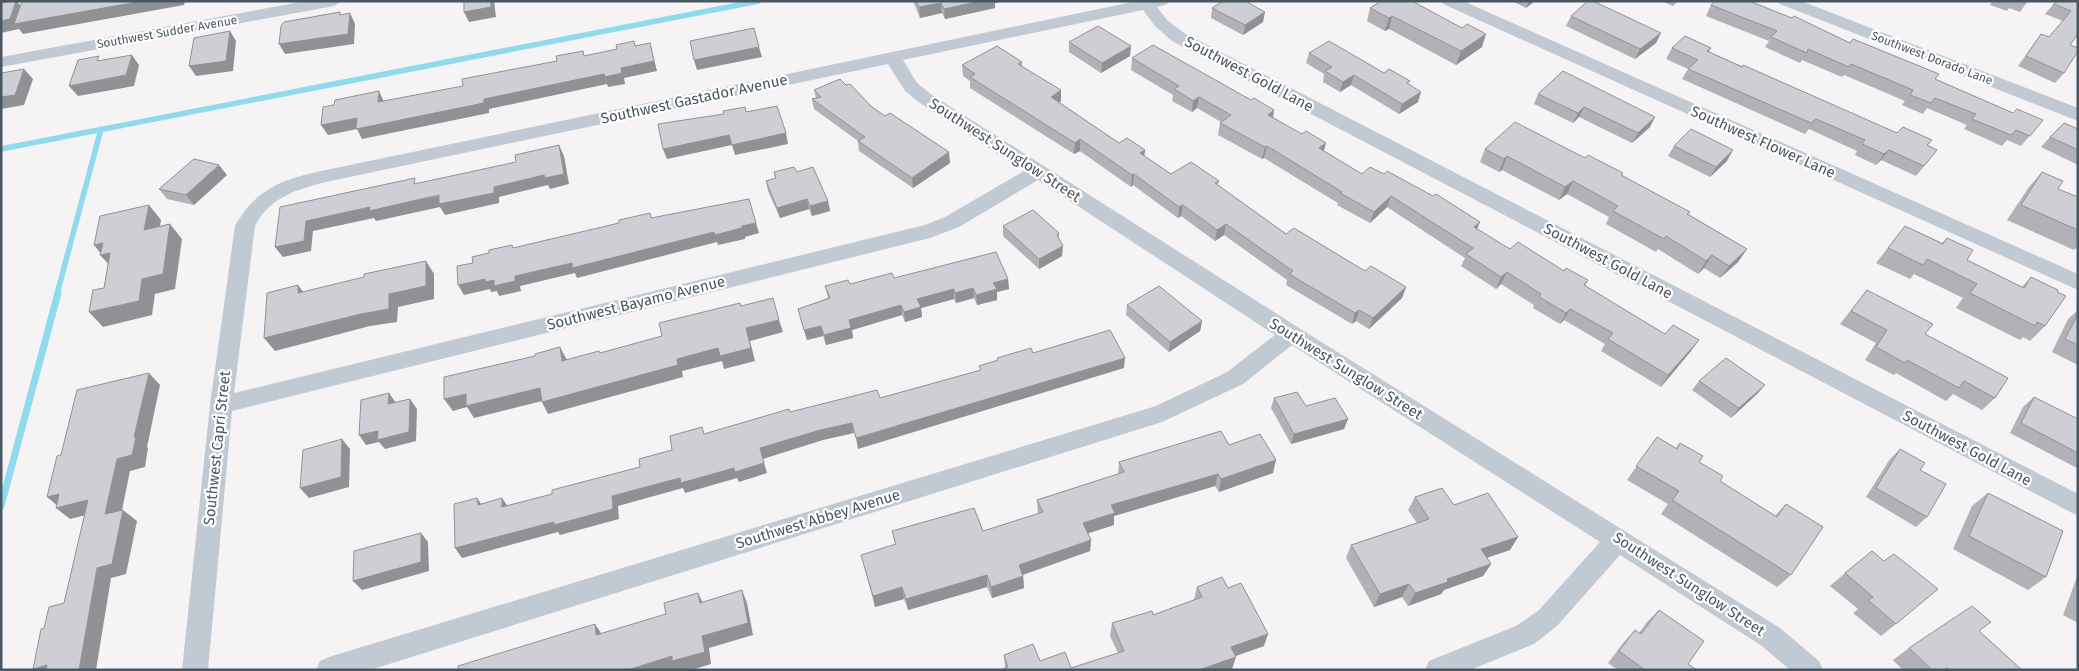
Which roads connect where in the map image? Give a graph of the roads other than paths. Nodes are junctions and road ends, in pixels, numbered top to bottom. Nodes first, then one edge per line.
1 (334, 1) edge
2 (1449, 1) edge
3 (1786, 1) edge
4 (1154, 3) edge
5 (893, 58) junction
6 (1, 62) edge
7 (2078, 115) edge
8 (1038, 171) junction
9 (244, 226) joint
10 (2078, 283) edge
11 (1291, 334) junction
12 (221, 405) junction
13 (2078, 506) edge
14 (1619, 539) junction
15 (195, 670) edge
16 (329, 670) edge
17 (1438, 670) edge
18 (1810, 670) edge

1 - 6 street, Southwest Sudder Avenue
2 - 10 street, Southwest Flower Lane
3 - 7 street, Southwest Dorado Lane
4 - 5 street, Southwest Gastador Avenue
4 - 13 street, Southwest Gold Lane
5 - 8 street, Southwest Sunglow Street
5 - 9 street, Southwest Gastador Avenue
8 - 11 street, Southwest Sunglow Street
8 - 12 street, Southwest Bayamo Avenue
9 - 12 street, Southwest Capri Street
11 - 14 street, Southwest Sunglow Street
11 - 16 street, Southwest Abbey Avenue
12 - 15 street, Southwest Capri Street
14 - 17 street
14 - 18 street, Southwest Sunglow Street

